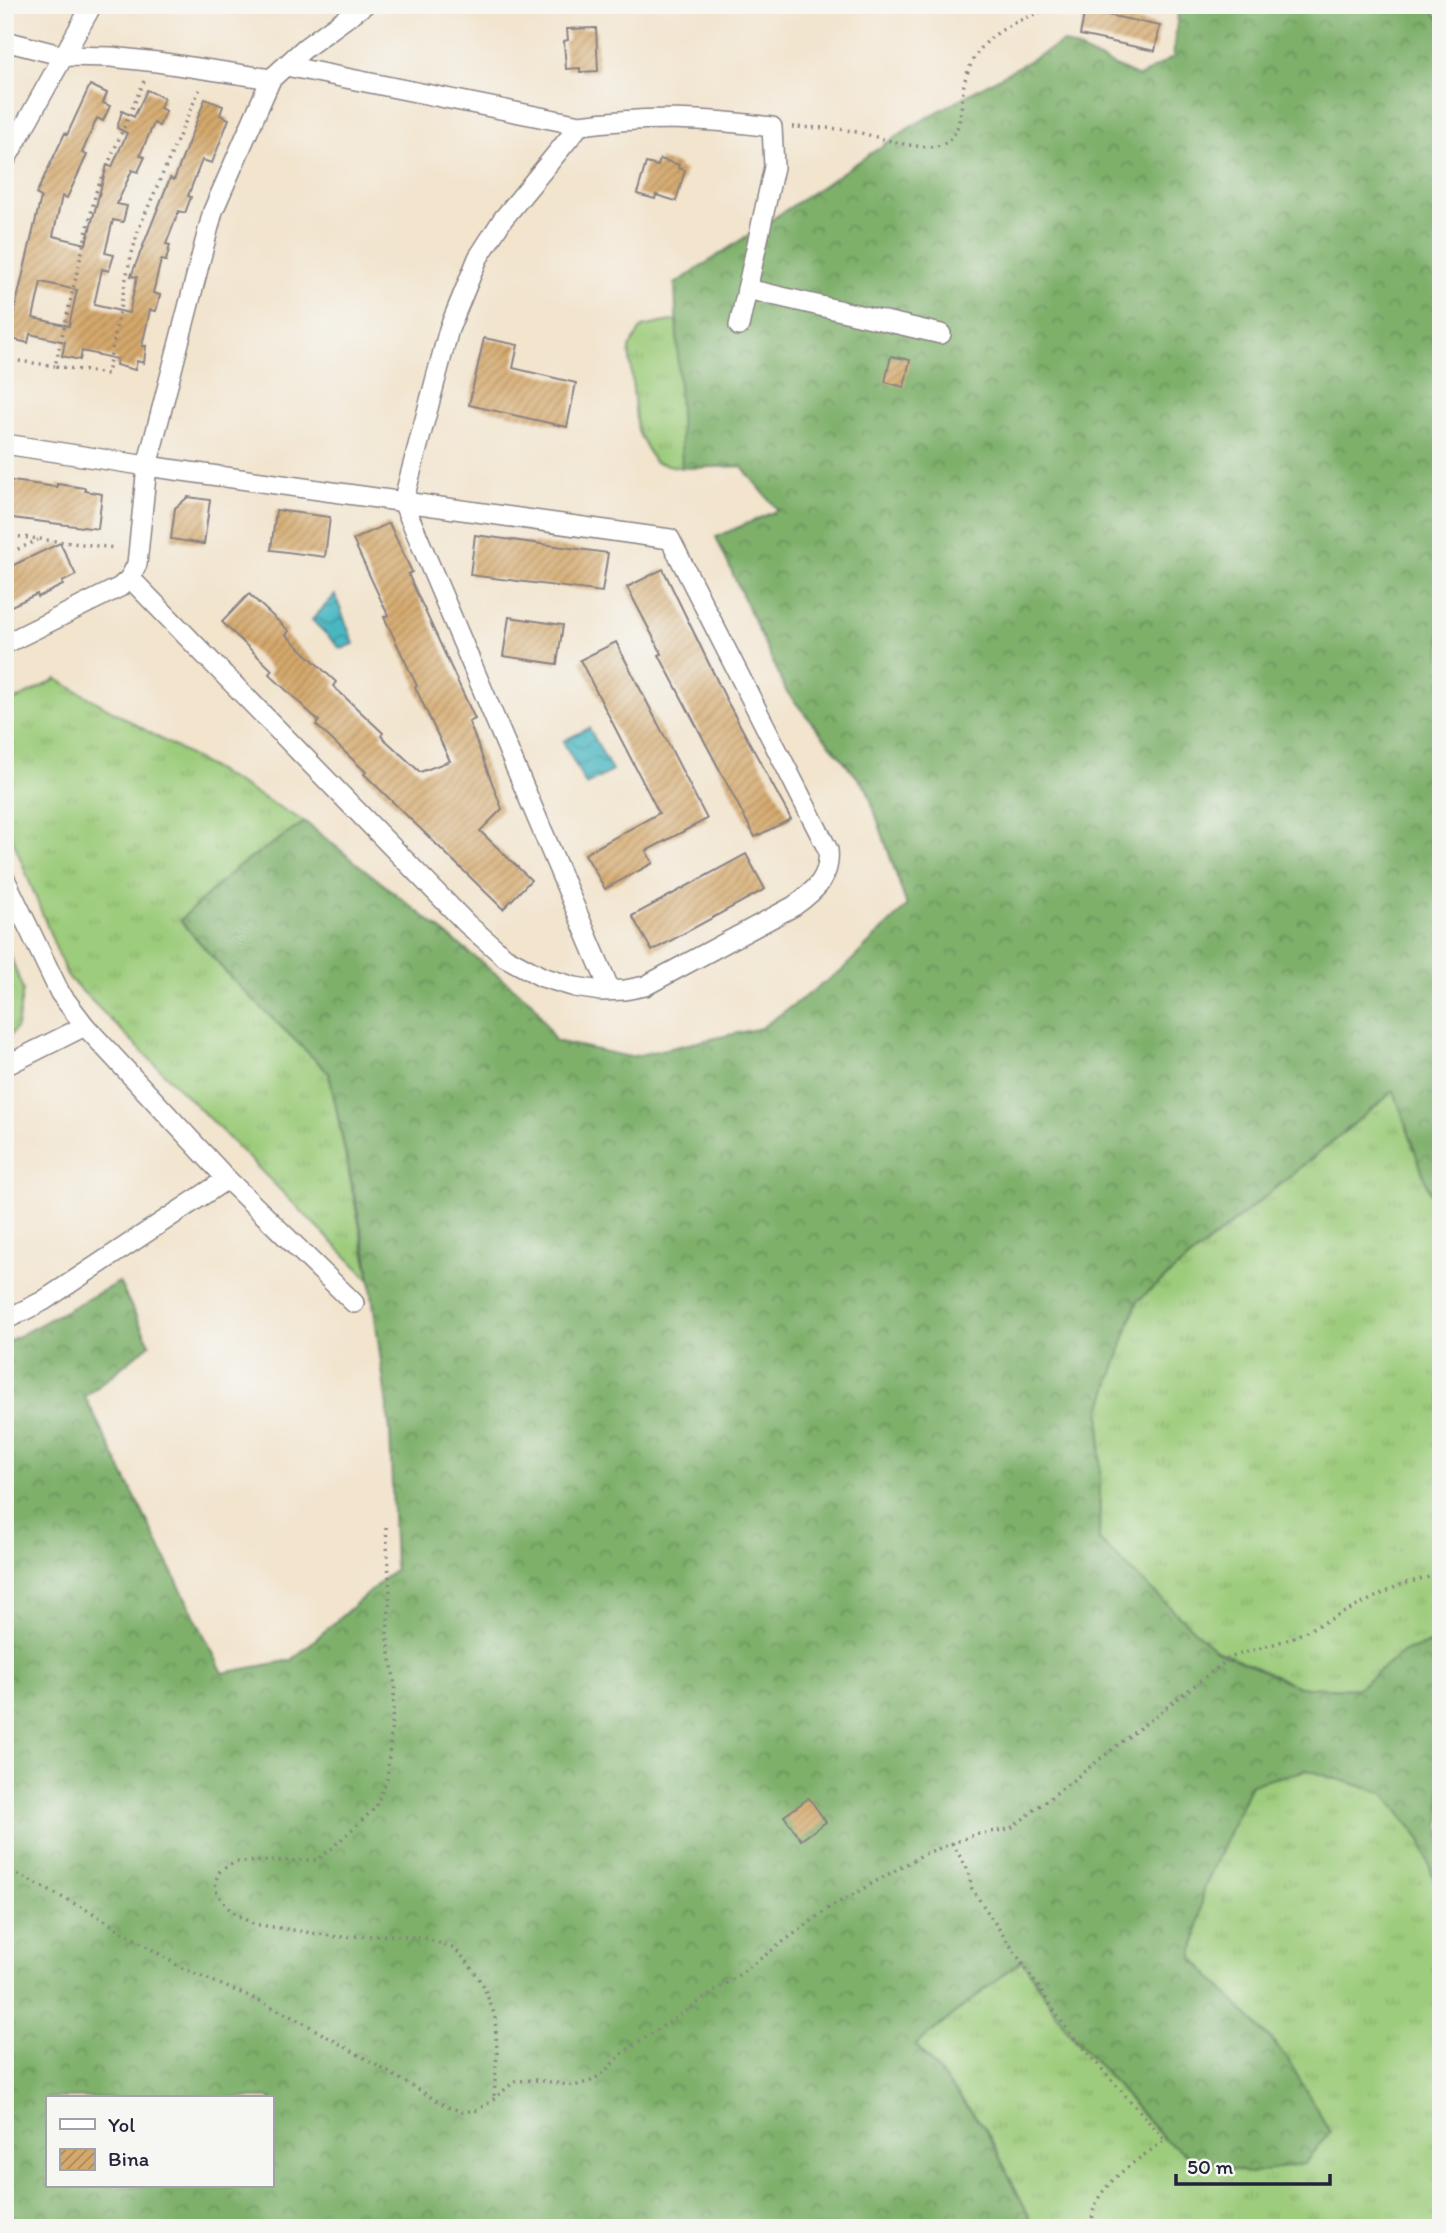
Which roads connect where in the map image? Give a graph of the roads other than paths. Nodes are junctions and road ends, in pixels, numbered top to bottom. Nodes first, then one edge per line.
1 (92, 5) edge
2 (364, 5) edge
3 (5, 41) edge
4 (64, 56) junction
5 (286, 65) junction
6 (271, 79) junction
7 (580, 125) junction
8 (5, 161) edge
9 (747, 289) junction
10 (738, 326) dead end
11 (941, 334) dead end
12 (5, 444) edge
13 (147, 466) junction
14 (403, 502) junction
15 (130, 578) junction
16 (5, 644) edge
17 (5, 879) edge
18 (610, 990) junction
19 (85, 1026) junction
20 (5, 1066) edge
21 (227, 1180) junction
22 (354, 1303) dead end
23 (5, 1320) edge

1 - 4 street
2 - 5 street
3 - 4 street
4 - 6 street
4 - 8 street
5 - 6 street
5 - 7 street
6 - 13 street
7 - 9 street
7 - 14 street
9 - 10 street
9 - 11 street
12 - 13 street
13 - 14 street
13 - 15 street
14 - 18 street
14 - 18 street
15 - 16 street
15 - 18 street
17 - 19 street
19 - 20 street
19 - 21 street
21 - 22 street
21 - 23 street

